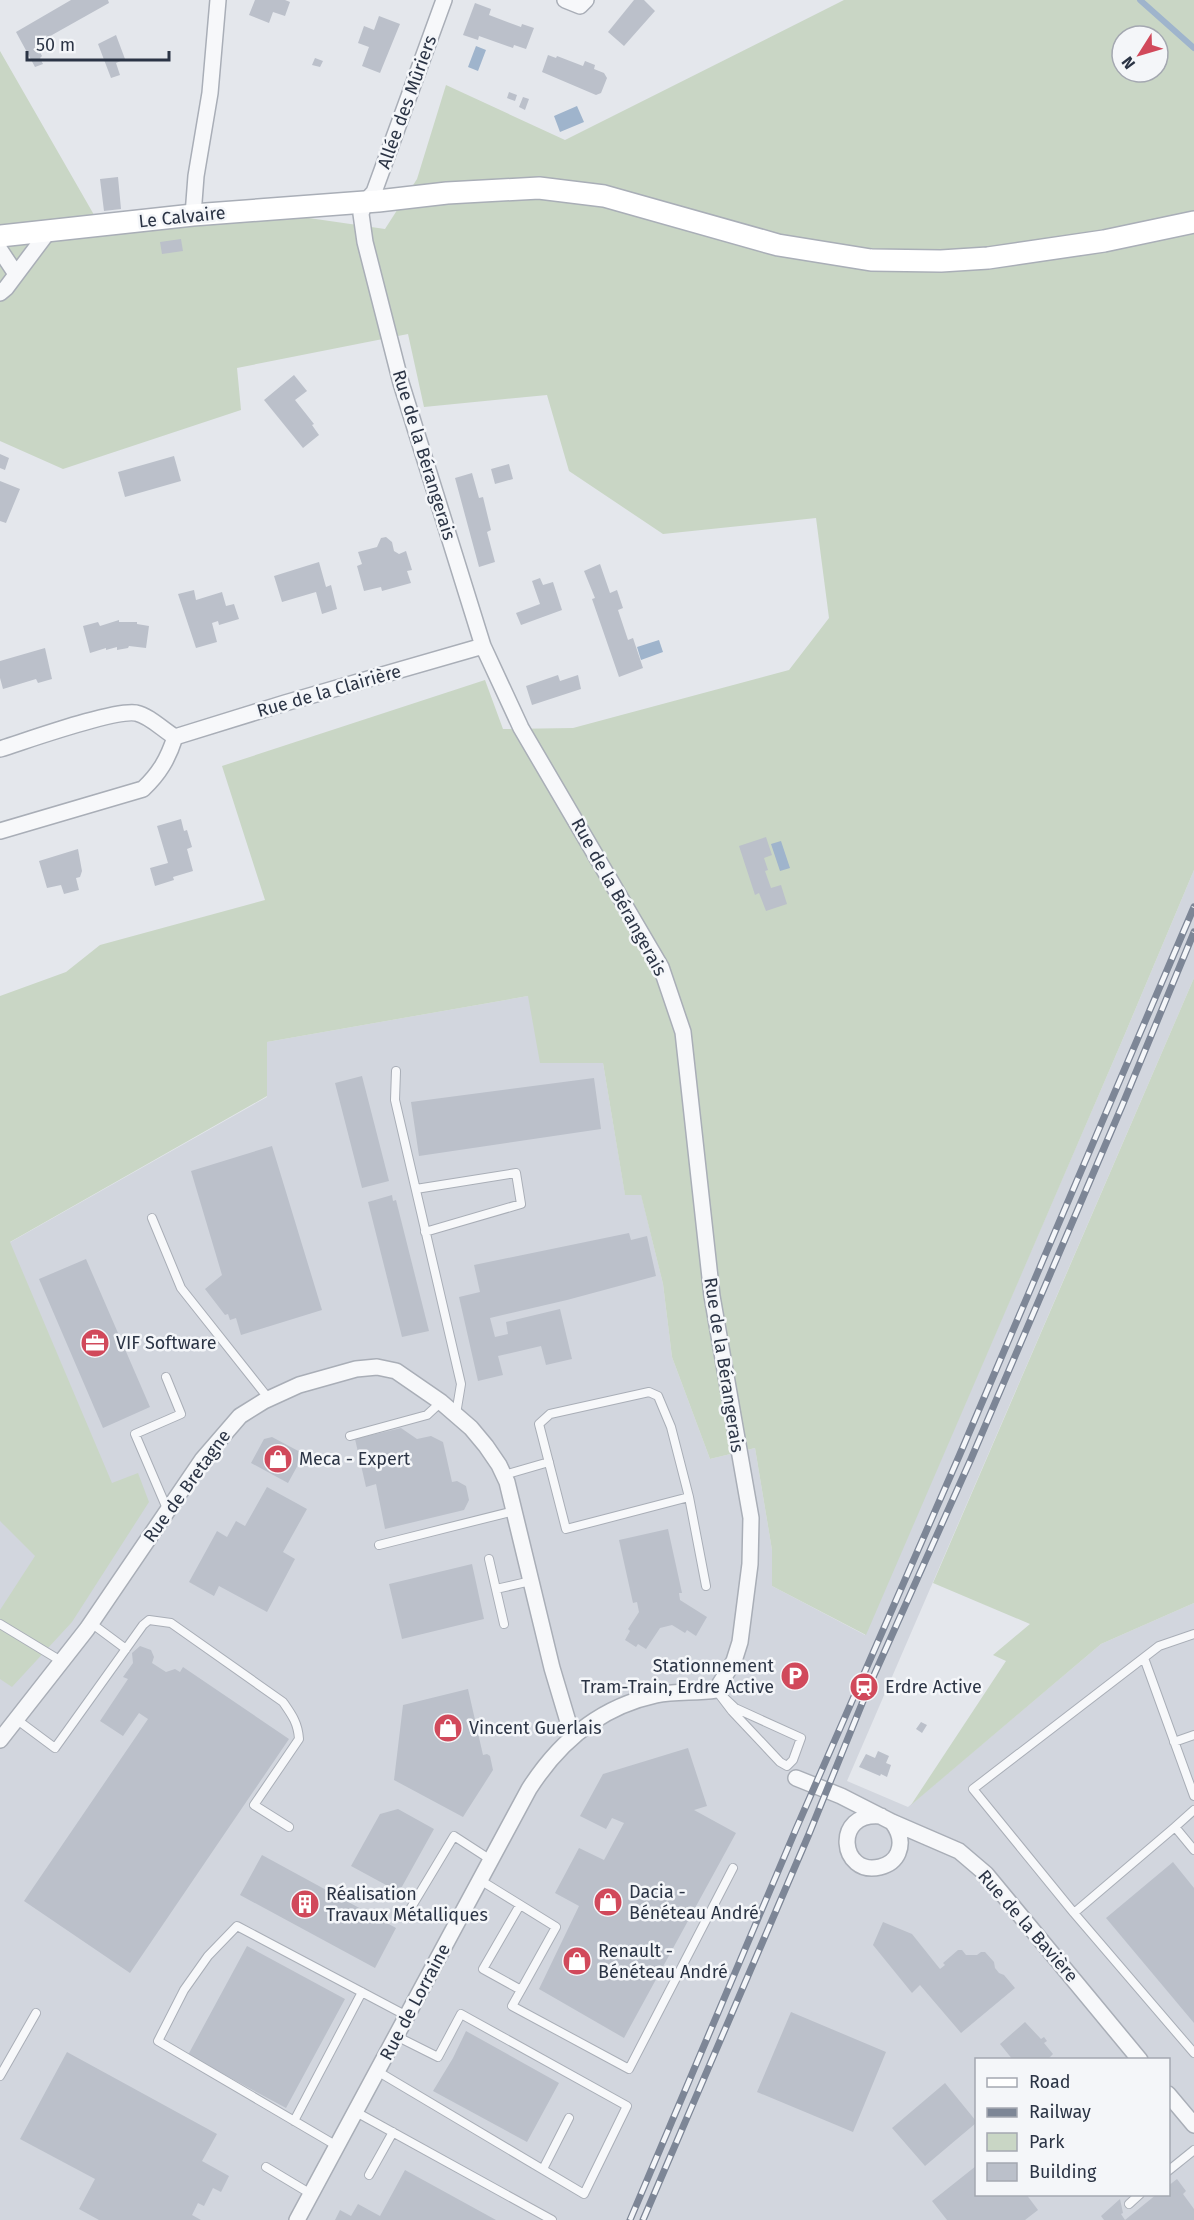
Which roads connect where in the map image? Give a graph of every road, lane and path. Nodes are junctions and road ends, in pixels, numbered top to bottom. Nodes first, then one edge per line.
1 (218, 0) edge
2 (444, 0) edge
3 (565, 0) edge
4 (586, 0) edge
5 (365, 202) junction
6 (193, 215) junction
7 (1194, 222) edge
8 (48, 232) junction
9 (0, 236) edge
10 (0, 250) edge
11 (16, 274) junction
12 (0, 293) edge
13 (483, 646) junction
14 (175, 738) junction
15 (0, 749) edge
16 (0, 831) edge
17 (396, 1071) dead end
18 (416, 1189) junction
19 (152, 1218) dead end
20 (425, 1232) junction
21 (166, 1377) dead end
22 (269, 1399) junction
23 (441, 1402) junction
24 (456, 1415) junction
25 (350, 1436) dead end
26 (549, 1462) junction
27 (504, 1474) junction
28 (689, 1497) junction
29 (168, 1510) junction
30 (514, 1511) junction
31 (379, 1545) dead end
32 (489, 1559) dead end
33 (531, 1581) junction
34 (706, 1586) dead end
35 (496, 1589) junction
36 (91, 1622) junction
37 (0, 1624) edge
38 (504, 1624) dead end
39 (1194, 1634) edge
40 (126, 1648) junction
41 (1144, 1658) junction
42 (61, 1661) junction
43 (716, 1690) junction
44 (16, 1719) junction
45 (573, 1735) junction
46 (1194, 1735) edge
47 (0, 1740) edge
48 (1174, 1742) junction
49 (798, 1776) junction
50 (1194, 1796) edge
51 (1194, 1810) edge
52 (289, 1827) dead end
53 (1175, 1827) junction
54 (1194, 1850) edge
55 (491, 1860) junction
56 (733, 1868) dead end
57 (480, 1880) junction
58 (520, 1905) junction
59 (409, 1911) dead end
60 (1074, 1913) junction
61 (520, 1990) junction
62 (362, 1992) junction
63 (36, 2013) dead end
64 (407, 2016) junction
65 (396, 2036) junction
66 (1194, 2053) edge
67 (1137, 2058) edge
68 (377, 2071) junction
69 (0, 2076) edge
70 (1170, 2096) edge
71 (356, 2112) junction
72 (569, 2118) dead end
73 (294, 2121) junction
74 (1194, 2125) edge
75 (393, 2132) junction
76 (337, 2146) junction
77 (1194, 2150) edge
78 (266, 2167) dead end
79 (543, 2169) junction
80 (1170, 2169) edge
81 (369, 2175) dead end
82 (311, 2194) junction
83 (1138, 2196) edge
84 (1129, 2204) dead end
85 (297, 2220) edge
86 (552, 2220) edge

1 - 6 street
2 - 5 street, Allée des Mûriers
3 - 4 street
5 - 6 street, Le Calvaire
5 - 7 street, Le Calvaire
5 - 13 street, Rue de la Bérangerais
6 - 8 street, Le Calvaire
8 - 9 street, Le Calvaire
8 - 11 street
10 - 11 street
11 - 12 street
13 - 14 street, Rue de la Clairière
13 - 43 street, Rue de la Bérangerais
14 - 15 street
14 - 16 street
17 - 18 lane
18 - 20 lane
18 - 20 lane
19 - 22 lane
20 - 24 lane
21 - 29 lane
22 - 23 street, Rue de Bretagne
22 - 29 street, Rue de Bretagne
23 - 24 street, Rue de Bretagne
23 - 25 lane
24 - 27 street, Rue de Bretagne
26 - 27 lane
26 - 28 lane
26 - 28 lane
27 - 30 street, Rue de Bretagne
28 - 34 lane
29 - 36 street, Rue de Bretagne
30 - 31 lane
30 - 33 street, Rue de Bretagne
32 - 35 lane
33 - 35 lane
33 - 45 street, Rue de Bretagne
35 - 38 lane
36 - 40 lane
36 - 42 street, Rue de Bretagne
37 - 42 lane
39 - 41 lane
40 - 44 lane
40 - 52 lane
41 - 48 lane
41 - 60 lane
42 - 44 street, Rue de Bretagne
43 - 45 street, Rue de Lorraine
43 - 49 lane
43 - 49 lane
44 - 47 street, Rue de Bretagne
45 - 55 street, Rue de Lorraine
46 - 48 lane
48 - 50 lane
49 - 67 street, Rue de la Bavière
51 - 53 lane
53 - 54 lane
53 - 60 lane
55 - 57 street, Rue de Lorraine
55 - 59 lane
56 - 61 lane
57 - 58 lane
57 - 64 street, Rue de Lorraine
58 - 61 lane
58 - 61 lane
60 - 66 lane
62 - 64 lane
62 - 73 lane
62 - 73 lane
63 - 69 lane
64 - 65 street, Rue de Lorraine
65 - 68 street, Rue de Lorraine
65 - 79 lane
68 - 71 street, Rue de Lorraine
68 - 79 lane
70 - 74 street
71 - 75 lane
71 - 76 street, Rue de Lorraine
72 - 79 lane
73 - 76 lane
75 - 81 lane
75 - 86 lane
76 - 82 street, Rue de Lorraine
77 - 80 lane
78 - 82 lane
82 - 85 street, Rue de Lorraine
83 - 84 lane

